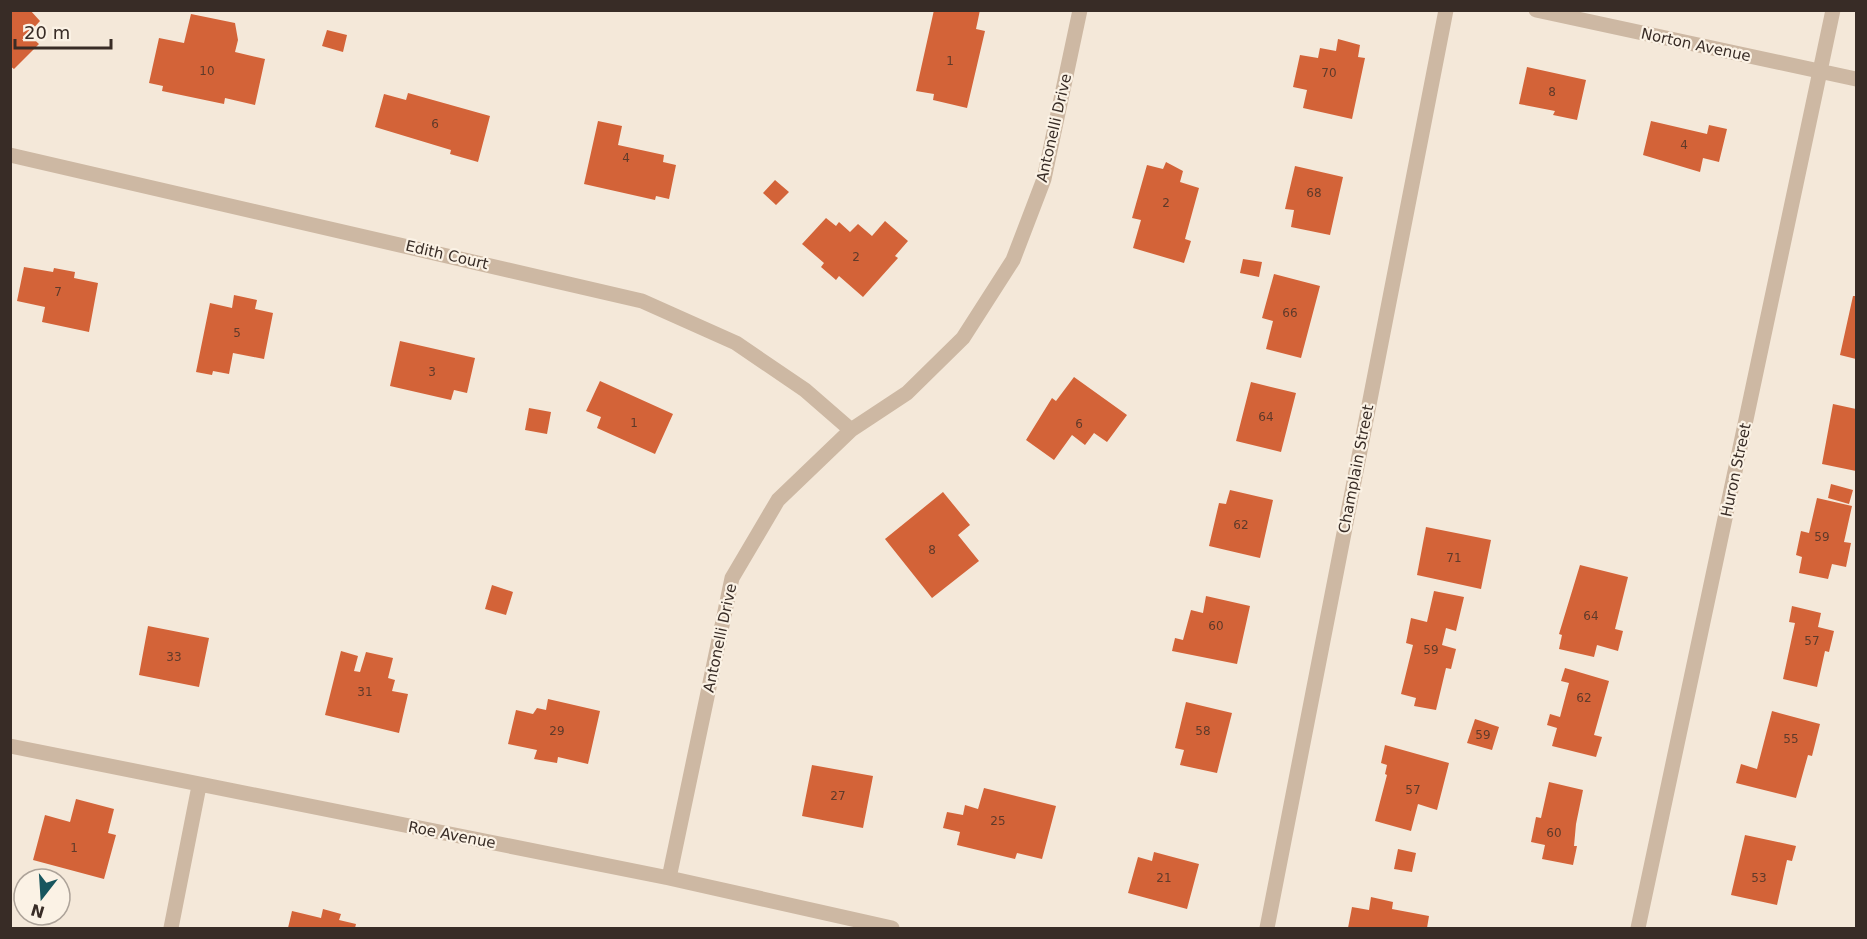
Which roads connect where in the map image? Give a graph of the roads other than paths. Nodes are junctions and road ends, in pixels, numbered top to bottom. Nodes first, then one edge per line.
1 (1080, 10) edge
2 (1446, 10) edge
3 (1536, 10) edge
4 (1833, 10) edge
5 (1821, 72) junction
6 (1857, 79) edge
7 (10, 155) edge
8 (851, 430) junction
9 (10, 746) edge
10 (199, 786) junction
11 (669, 878) junction
12 (171, 928) edge
13 (890, 928) edge
14 (1267, 928) edge
15 (1638, 928) edge

1 - 8 street, Antonelli Drive
2 - 14 street, Champlain Street
3 - 5 street, Norton Avenue
4 - 5 street, Huron Street
5 - 6 street, Norton Avenue
5 - 15 street, Huron Street
7 - 8 street, Edith Court
8 - 11 street, Antonelli Drive
9 - 10 street, Roe Avenue
10 - 11 street, Roe Avenue
10 - 12 street
11 - 13 street, Roe Avenue

